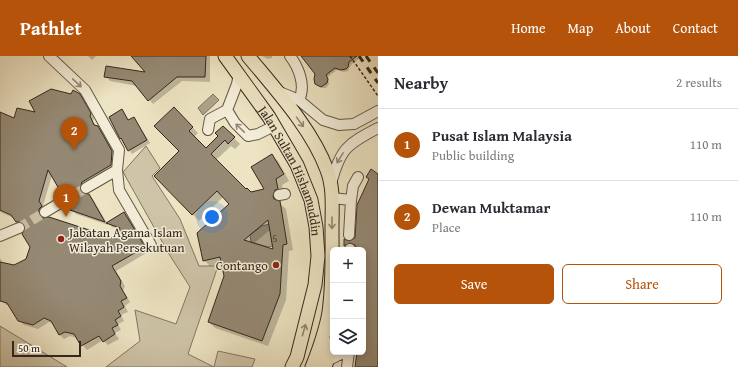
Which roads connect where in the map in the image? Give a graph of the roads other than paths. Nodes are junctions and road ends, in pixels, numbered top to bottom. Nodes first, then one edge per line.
1 (49, 56) edge
2 (225, 56) edge
3 (248, 56) edge
4 (290, 56) edge
5 (239, 74) junction
6 (277, 90) junction
7 (299, 100) junction
8 (227, 110) junction
9 (378, 111) edge
10 (274, 126) junction
11 (378, 128) edge
12 (208, 130) dead end
13 (117, 170) junction
14 (358, 177) dead end
15 (331, 184) junction
16 (86, 188) tunnel mouth
17 (332, 198) junction
18 (65, 200) tunnel mouth
19 (350, 200) junction
20 (46, 212) tunnel mouth
21 (18, 228) tunnel mouth
22 (349, 235) dead end
23 (0, 236) edge
24 (151, 245) dead end
25 (332, 283) edge
26 (330, 304) edge
27 (330, 352) edge
28 (340, 355) edge
29 (349, 355) edge
30 (326, 364) edge
31 (292, 367) edge
32 (312, 367) edge
33 (347, 367) edge

1 -> 13 street
2 - 5 main road, Jalan Sultan Hishamuddin
3 - 6 main road, Jalan Sultan Hishamuddin
4 - 7 street
5 - 8 street
5 - 10 main road, Jalan Sultan Hishamuddin
6 - 7 street
6 -> 15 main road, Jalan Sultan Hishamuddin
7 - 9 street
10 -> 8 street
8 - 12 street
31 -> 10 main road, Jalan Sultan Hishamuddin
11 -> 15 street
13 - 16 street
13 - 24 street
14 - 19 street
15 - 17 main road, Jalan Sultan Hishamuddin
17 - 19 street
17 -> 25 main road, Jalan Sultan Hishamuddin
18 - 20 street
19 - 22 street
21 - 23 street
26 - 32 main road, Jalan Sultan Hishamuddin
27 - 30 main road
28 - 30 street
29 - 33 street

